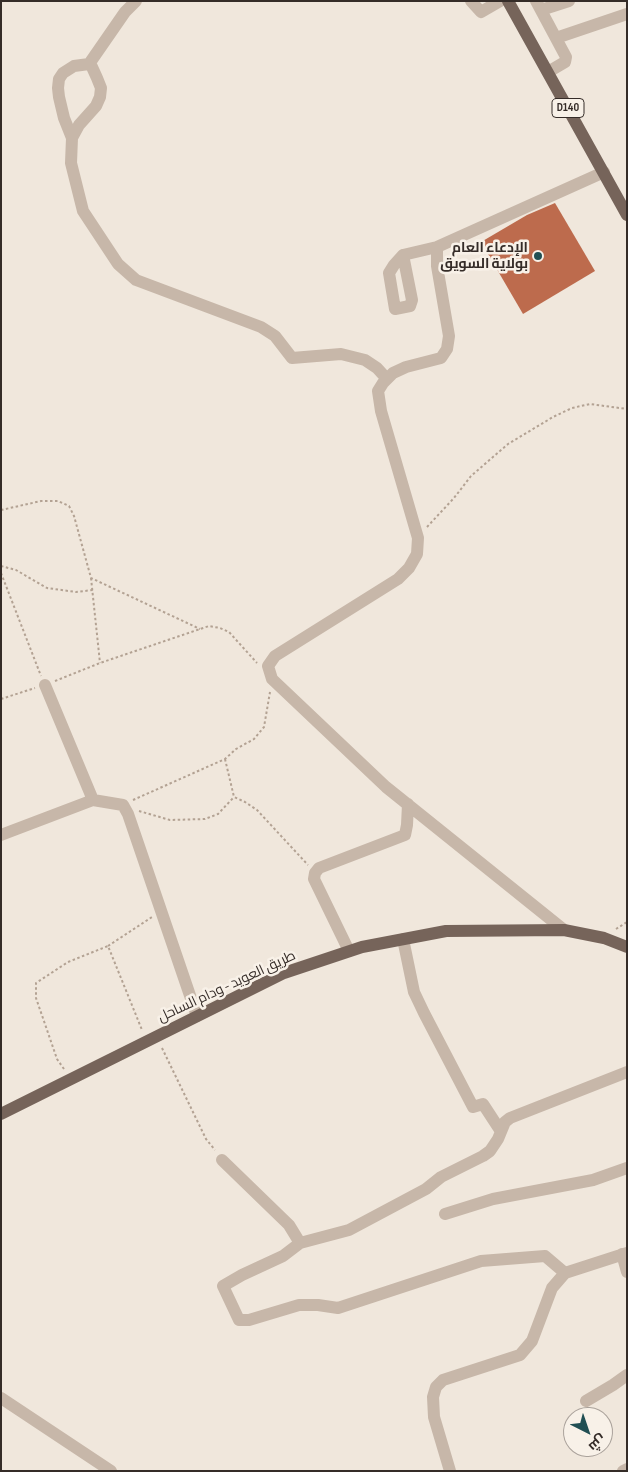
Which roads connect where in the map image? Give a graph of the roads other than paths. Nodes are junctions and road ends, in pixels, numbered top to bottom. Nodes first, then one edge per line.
1 (136, 1) edge
2 (471, 1) edge
3 (500, 1) edge
4 (508, 1) edge
5 (569, 1) edge
6 (538, 6) edge
7 (627, 14) edge
8 (556, 38) junction
9 (89, 64) junction
10 (548, 72) junction
11 (72, 138) junction
12 (604, 172) junction
13 (627, 215) edge
14 (437, 247) junction
15 (403, 255) dead end
16 (387, 379) junction
17 (44, 685) road end
18 (93, 800) junction
19 (408, 804) junction
20 (1, 835) edge
21 (564, 930) junction
22 (403, 939) junction
23 (627, 947) edge
24 (349, 951) junction
25 (197, 1016) junction
26 (627, 1072) edge
27 (1, 1114) edge
28 (500, 1130) junction
29 (222, 1160) road end
30 (627, 1168) edge
31 (445, 1214) dead end
32 (300, 1243) junction
33 (624, 1254) edge
34 (627, 1272) edge
35 (565, 1273) junction
36 (627, 1375) edge
37 (1, 1398) edge
38 (586, 1401) dead end
39 (627, 1469) edge
40 (111, 1471) edge
41 (450, 1471) edge
42 (623, 1471) edge

1 - 9 street
2 - 3 street
4 - 10 main road, D140
5 - 6 street
6 - 8 street
7 - 8 street
8 - 10 street
9 - 11 street
9 - 11 street
10 - 12 main road, D140
11 - 16 street
12 - 13 main road, D140
12 - 14 street
14 - 15 street
14 - 16 street
16 - 19 street
17 - 18 street
18 - 20 street
18 - 25 street
19 - 21 street
19 - 24 street
21 - 22 main road, طريق العويد - ودام الساحل
21 - 23 main road, طريق العويد - ودام الساحل
22 - 24 main road, طريق العويد - ودام الساحل
22 - 28 street
24 - 25 main road, طريق العويد - ودام الساحل
25 - 27 main road, طريق العويد - ودام الساحل
26 - 28 street
28 - 32 street
29 - 32 street
30 - 31 street
32 - 35 street
33 - 34 street
33 - 35 street
35 - 41 street
36 - 38 street
37 - 40 street
39 - 42 street

